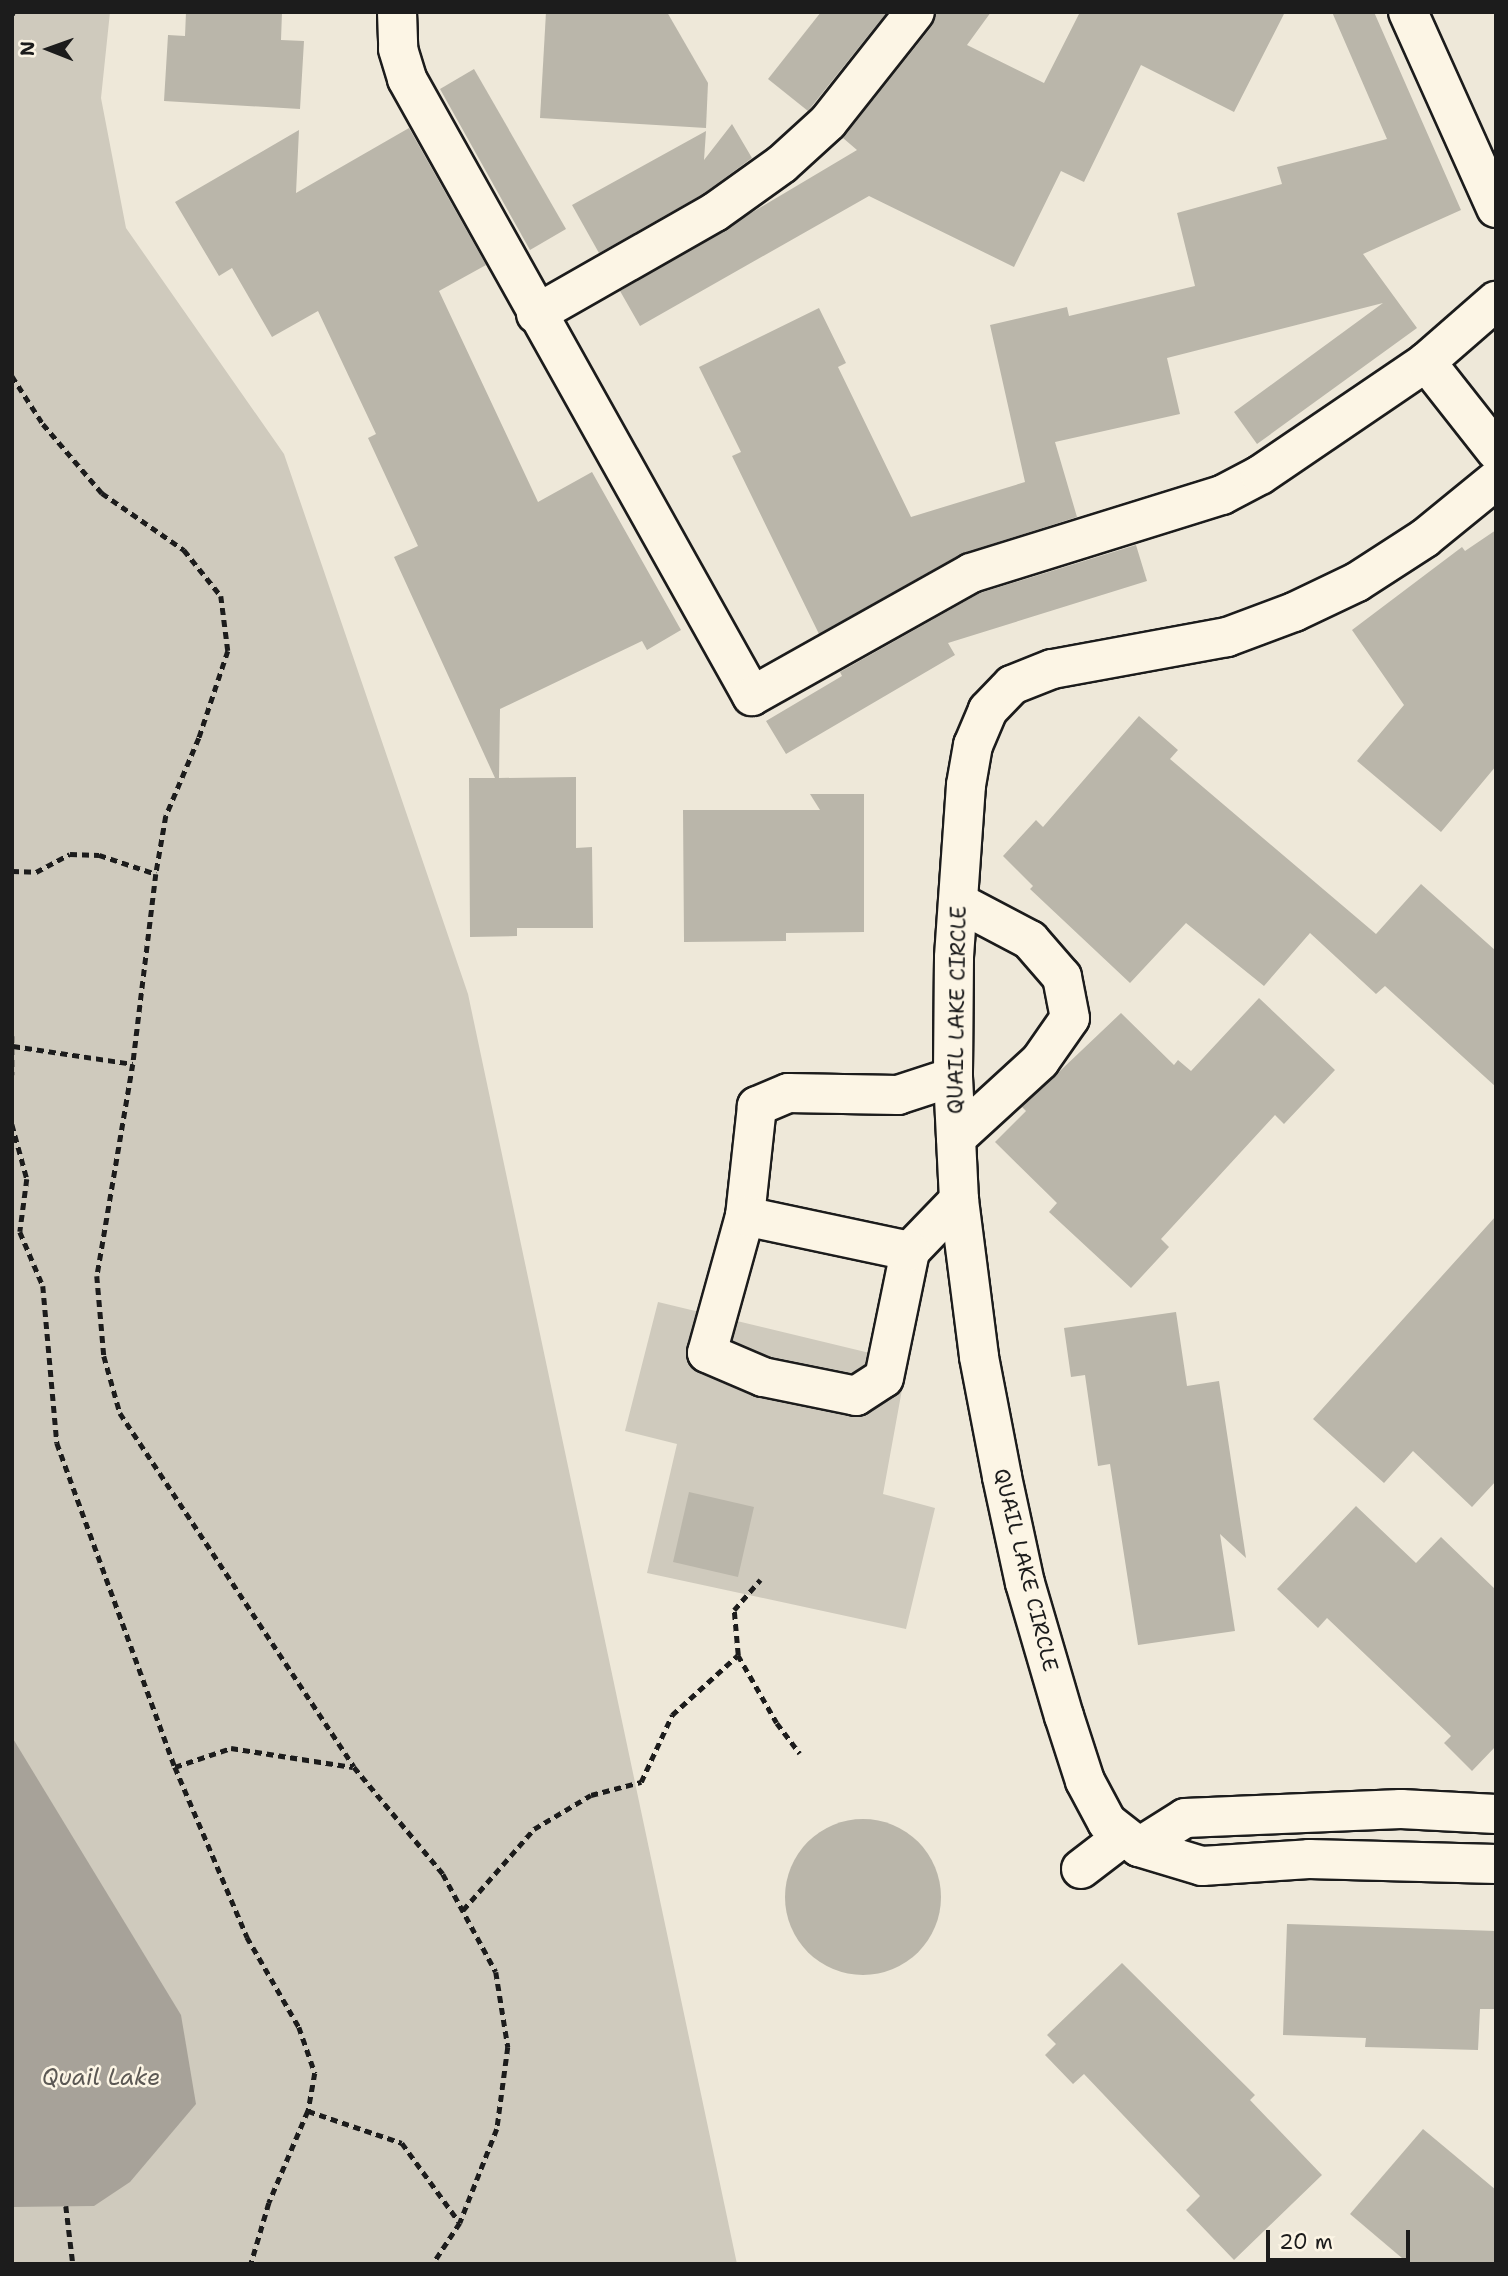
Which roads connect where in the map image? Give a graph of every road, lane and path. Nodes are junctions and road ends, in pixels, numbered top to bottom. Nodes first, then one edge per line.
1 (397, 12) edge
2 (915, 12) edge
3 (1408, 12) edge
4 (1496, 208) edge
5 (1496, 301) edge
6 (536, 314) junction
7 (1426, 362) junction
8 (12, 376) edge
9 (1496, 451) edge
10 (1496, 480) edge
11 (12, 871) edge
12 (156, 874) junction
13 (958, 902) junction
14 (12, 1036) edge
15 (13, 1046) edge
16 (133, 1063) junction
17 (12, 1075) edge
18 (953, 1077) junction
19 (12, 1124) edge
20 (956, 1138) junction
21 (959, 1200) junction
22 (745, 1216) junction
23 (910, 1251) junction
24 (760, 1580) dead end
25 (738, 1655) junction
26 (800, 1753) dead end
27 (175, 1767) junction
28 (354, 1767) junction
29 (1496, 1814) edge
30 (1131, 1841) junction
31 (1496, 1864) edge
32 (1081, 1869) dead end
33 (463, 1910) junction
34 (307, 2111) junction
35 (66, 2206) dead end
36 (460, 2223) junction
37 (73, 2264) edge
38 (251, 2264) edge
39 (433, 2264) edge

1 - 6 street
2 - 6 street
3 - 4 street
5 - 7 street
6 - 7 street
7 - 9 street
8 - 12 path
10 - 13 street, QUAIL LAKE CIRCLE
11 - 12 path
12 - 16 path
13 - 18 street, QUAIL LAKE CIRCLE
13 - 20 street
14 - 15 path
15 - 16 path
15 - 17 path
16 - 28 path
18 - 20 street, QUAIL LAKE CIRCLE
18 - 22 street
19 - 27 path
20 - 21 street, QUAIL LAKE CIRCLE
21 - 23 street
21 - 30 street, QUAIL LAKE CIRCLE
22 - 23 street
22 - 23 street
24 - 25 path
25 - 26 path
25 - 33 path
27 - 28 path
27 - 34 path
28 - 33 path
29 - 30 street
30 - 31 street
30 - 32 street
33 - 36 path
34 - 36 path
34 - 38 path
35 - 37 path
36 - 39 path

